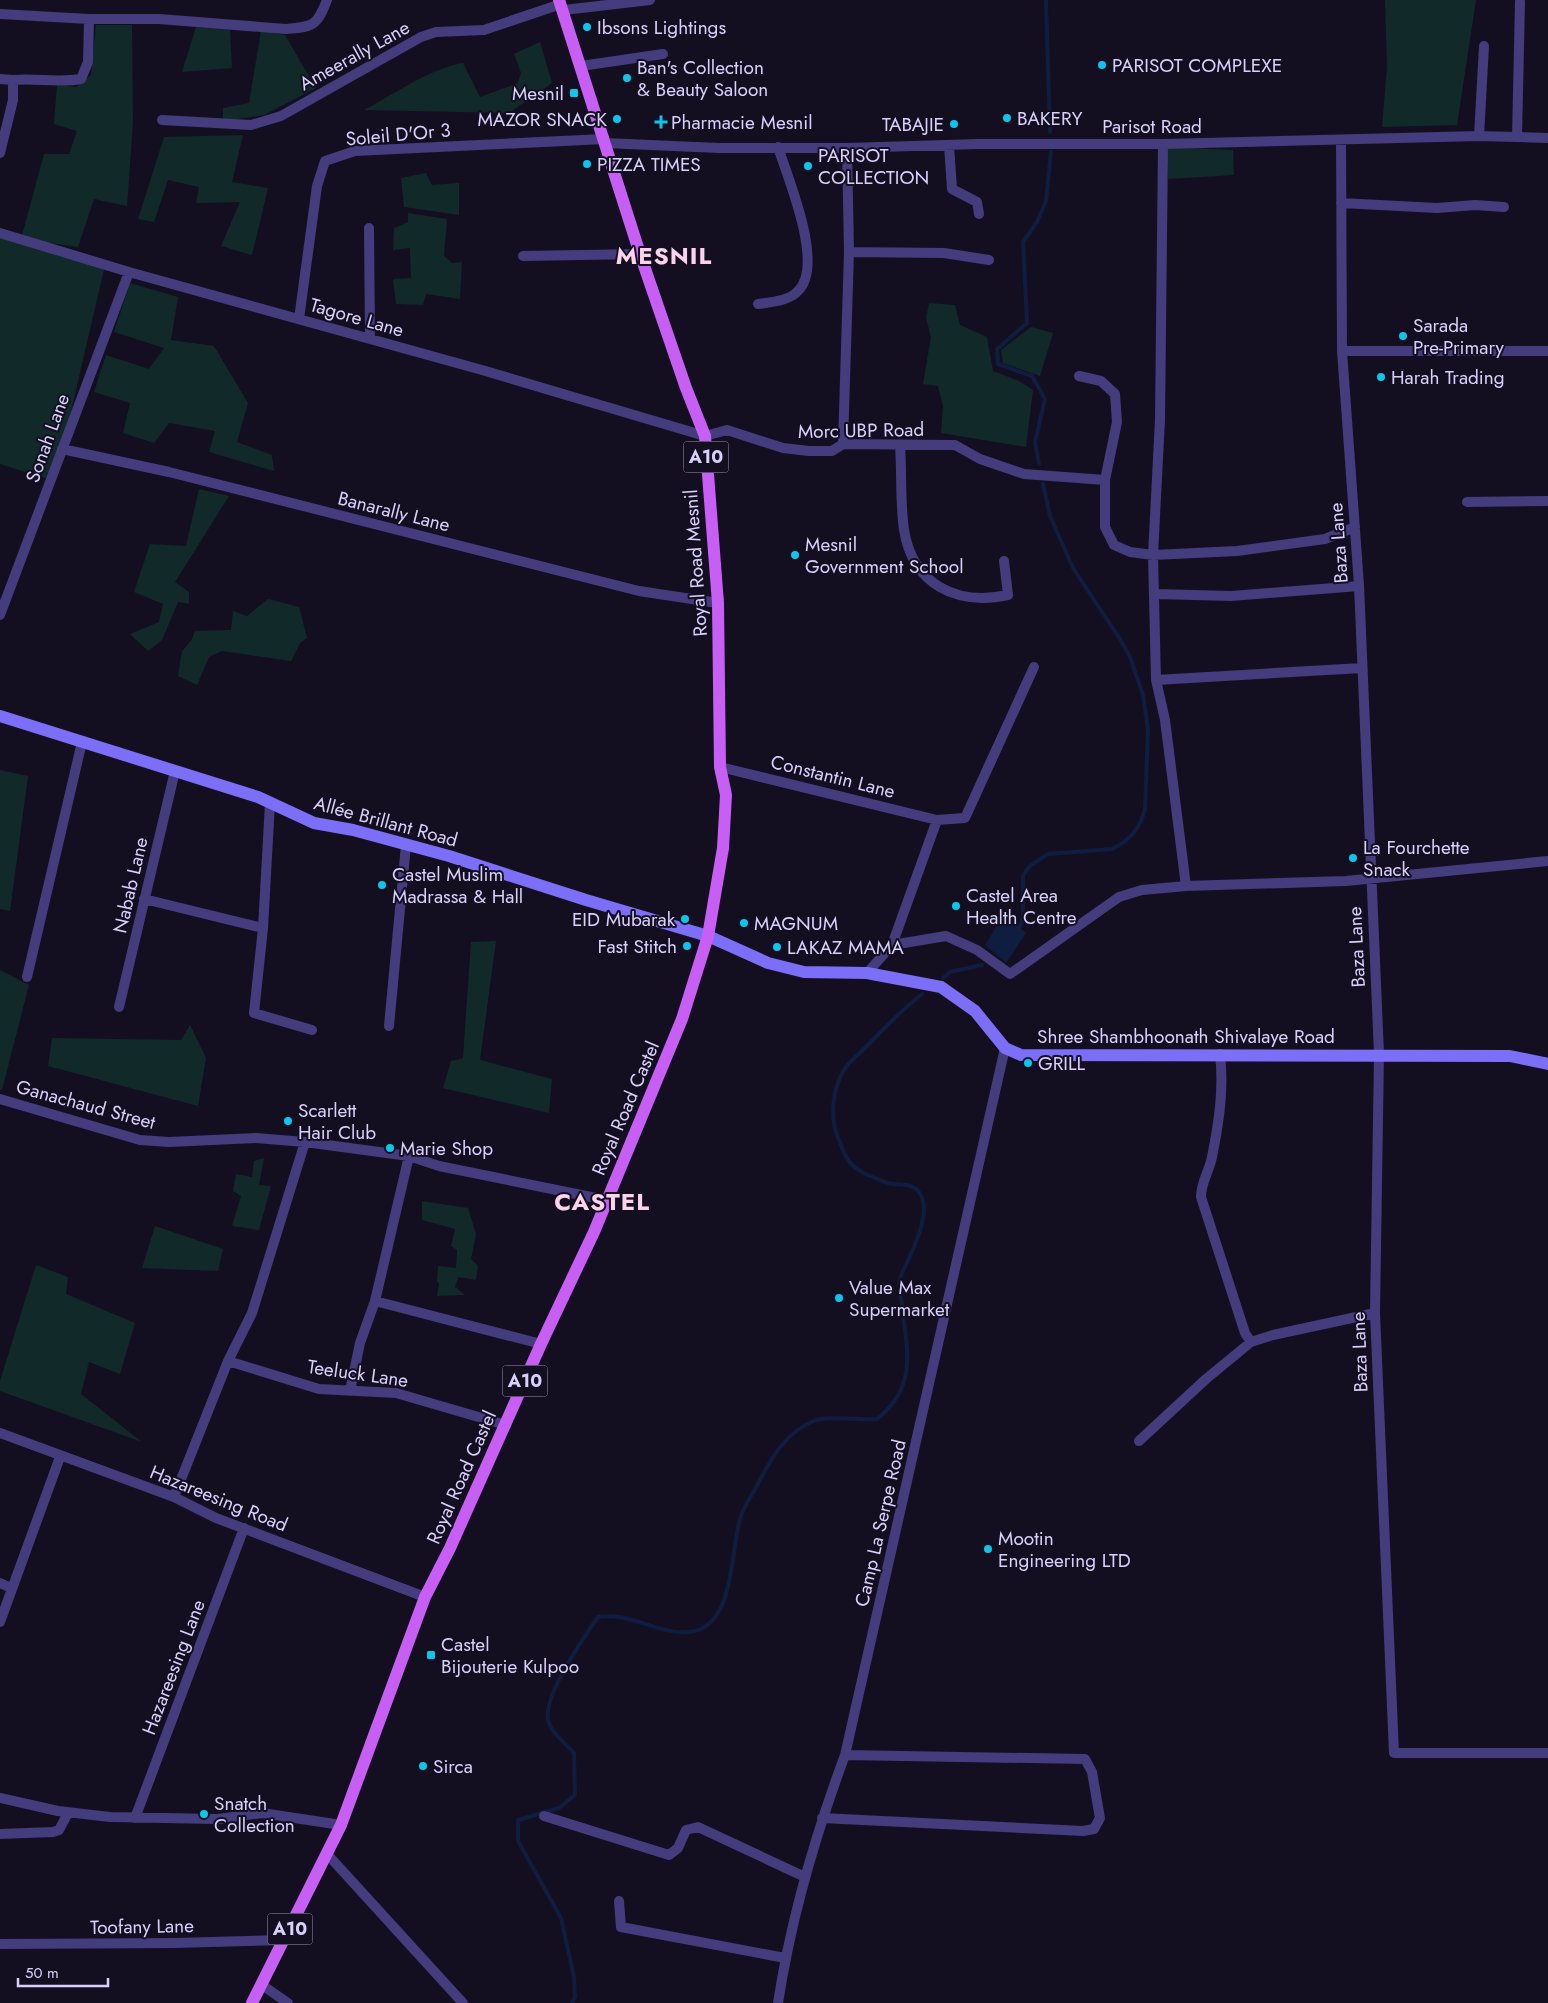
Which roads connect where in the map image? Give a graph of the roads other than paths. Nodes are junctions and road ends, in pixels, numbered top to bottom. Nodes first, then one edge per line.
1 (327, 0) edge
2 (650, 0) edge
3 (1520, 2) dead end
4 (562, 5) edge
5 (0, 14) edge
6 (89, 19) junction
7 (1484, 46) dead end
8 (663, 54) dead end
9 (581, 66) junction
10 (0, 79) edge
11 (13, 80) junction
12 (162, 120) dead end
13 (1480, 136) junction
14 (1517, 137) junction
15 (1548, 138) edge
16 (605, 141) junction
17 (1341, 141) junction
18 (949, 144) junction
19 (1163, 144) junction
20 (778, 147) junction
21 (847, 148) junction
22 (0, 153) edge
23 (1341, 203) junction
24 (1504, 207) dead end
25 (979, 214) dead end
26 (369, 228) dead end
27 (0, 233) edge
28 (849, 252) junction
29 (640, 254) junction
30 (523, 256) dead end
31 (989, 260) dead end
32 (129, 272) junction
33 (758, 304) dead end
34 (299, 319) junction
35 (370, 339) junction
36 (1342, 351) junction
37 (1548, 351) edge
38 (1079, 376) dead end
39 (705, 436) junction
40 (843, 444) junction
41 (900, 446) junction
42 (62, 449) junction
43 (1105, 480) junction
44 (1467, 502) dead end
45 (1548, 502) edge
46 (1354, 527) junction
47 (1153, 555) junction
48 (1004, 561) dead end
49 (1359, 586) junction
50 (1156, 594) junction
51 (718, 602) junction
52 (0, 615) edge
53 (1034, 667) dead end
54 (1362, 668) junction
55 (1156, 680) junction
56 (0, 716) edge
57 (82, 742) junction
58 (720, 767) junction
59 (175, 771) junction
60 (270, 803) junction
61 (937, 820) junction
62 (406, 845) junction
63 (1548, 861) edge
64 (1371, 879) junction
65 (1186, 886) junction
66 (144, 899) junction
67 (263, 928) junction
68 (708, 936) junction
69 (892, 945) junction
70 (866, 973) junction
71 (27, 977) dead end
72 (119, 1007) dead end
73 (389, 1026) dead end
74 (312, 1030) dead end
75 (1005, 1048) junction
76 (1220, 1054) junction
77 (1379, 1054) junction
78 (1548, 1064) edge
79 (0, 1099) edge
80 (305, 1142) junction
81 (409, 1156) junction
82 (606, 1200) junction
83 (375, 1301) junction
84 (1375, 1313) junction
85 (1251, 1342) junction
86 (541, 1344) junction
87 (228, 1361) junction
88 (350, 1391) junction
89 (506, 1425) junction
90 (0, 1433) edge
91 (1139, 1441) dead end
92 (60, 1457) junction
93 (174, 1497) junction
94 (244, 1528) junction
95 (0, 1583) edge
96 (11, 1588) junction
97 (425, 1597) junction
98 (0, 1622) edge
99 (1548, 1753) edge
100 (845, 1755) junction
101 (0, 1798) edge
102 (68, 1812) junction
103 (544, 1816) dead end
104 (135, 1818) junction
105 (822, 1818) junction
106 (341, 1825) junction
107 (0, 1834) edge
108 (328, 1855) junction
109 (805, 1877) junction
110 (619, 1901) dead end
111 (284, 1940) junction
112 (0, 1944) edge
113 (785, 1958) junction
114 (262, 1985) junction
115 (252, 2003) edge
116 (288, 2003) edge
117 (463, 2003) edge
118 (778, 2003) edge

1 - 6 street
2 - 4 street, Ameerally Lane
3 - 14 street
4 - 9 main road, Royal Road Mesnil / A10
4 - 12 street, Ameerally Lane
5 - 6 street
6 - 11 street
7 - 13 street
8 - 9 street
9 - 16 main road, Royal Road Mesnil / A10
10 - 11 street
11 - 22 street
13 - 14 street, Parisot Road
13 - 17 street, Parisot Road
14 - 15 street, Parisot Road
16 - 20 street, Parisot Road
16 - 29 main road, Royal Road Mesnil / A10
16 - 34 street, Soleil D'Or 3
17 - 19 street, Parisot Road
17 - 23 street, Baza Lane
18 - 19 street, Parisot Road
18 - 21 street, Parisot Road
18 - 25 street
19 - 47 street
20 - 21 street, Parisot Road
20 - 33 street
21 - 28 street
23 - 24 street
23 - 36 street, Baza Lane
26 - 35 street
27 - 32 street, Tagore Lane
28 - 31 street
28 - 40 street
29 - 30 street
29 - 39 main road, Royal Road Mesnil / A10
32 - 34 street, Tagore Lane
32 - 42 street, Sonah Lane
34 - 35 street, Tagore Lane
35 - 39 street, Tagore Lane
36 - 37 street
36 - 46 street, Baza Lane
38 - 43 street
39 - 40 street, Morc UBP Road
39 - 51 main road, Royal Road Mesnil / A10
40 - 41 street, Morc UBP Road
41 - 43 street, Morc UBP Road
41 - 48 street
42 - 51 street, Banarally Lane
42 - 52 street, Sonah Lane
43 - 47 street
44 - 45 street
46 - 47 street
46 - 49 street, Baza Lane
47 - 50 street
49 - 50 street
49 - 54 street, Baza Lane
50 - 55 street
51 - 58 main road, Royal Road Mesnil / A10
53 - 61 street, Constantin Lane
54 - 55 street
54 - 64 street, Baza Lane
55 - 65 street
56 - 57 street, Allée Brillant Road
57 - 59 street, Allée Brillant Road
57 - 71 street
58 - 61 street, Constantin Lane
58 - 68 main road, Royal Road Mesnil / A10
59 - 60 street, Allée Brillant Road
59 - 66 street, Nabab Lane
60 - 62 street, Allée Brillant Road
60 - 67 street
61 - 69 street
62 - 68 street, Allée Brillant Road
62 - 73 street
63 - 64 street
64 - 65 street
64 - 77 street, Baza Lane
65 - 69 street
66 - 67 street
66 - 72 street, Nabab Lane
67 - 74 street
68 - 70 street
68 - 82 main road, Royal Road Castel / A10
69 - 70 street
70 - 75 street
75 - 76 street, Shree Shambhoonath Shivalaye Road
75 - 100 street, Camp La Serpe Road
76 - 77 street, Shree Shambhoonath Shivalaye Road
76 - 85 street
77 - 78 street, Shree Shambhoonath Shivalaye Road
77 - 84 street, Baza Lane
79 - 80 street, Ganachaud Street
80 - 81 street, Ganachaud Street
80 - 87 street
81 - 82 street, Ganachaud Street
81 - 83 street
82 - 86 main road, Royal Road Castel / A10
83 - 86 street
83 - 88 street
84 - 85 street
84 - 99 street, Baza Lane
85 - 91 street
86 - 89 main road, Royal Road Castel / A10
87 - 88 street, Teeluck Lane
87 - 93 street
88 - 89 street, Teeluck Lane
89 - 97 main road, Royal Road Castel / A10
90 - 92 street, Hazareesing Road
92 - 93 street, Hazareesing Road
92 - 96 street
93 - 94 street, Hazareesing Road
94 - 97 street, Hazareesing Road
94 - 104 street, Hazareesing Lane
95 - 96 street
96 - 98 street
97 - 106 main road, Royal Road Castel / A10
100 - 105 street, Camp La Serpe Road
100 - 105 street
101 - 102 street
102 - 104 street
102 - 107 street
103 - 109 street
104 - 106 street
105 - 109 street, Camp La Serpe Road
106 - 108 main road, Royal Road Castel / A10
108 - 111 main road, Royal Road Castel / A10
108 - 117 street
109 - 113 street, Camp La Serpe Road
110 - 113 street
111 - 112 street, Toofany Lane
111 - 114 main road, Royal Road Castel / A10
113 - 118 street, Camp La Serpe Road
114 - 115 main road, Royal Road Castel / A10
114 - 116 street

